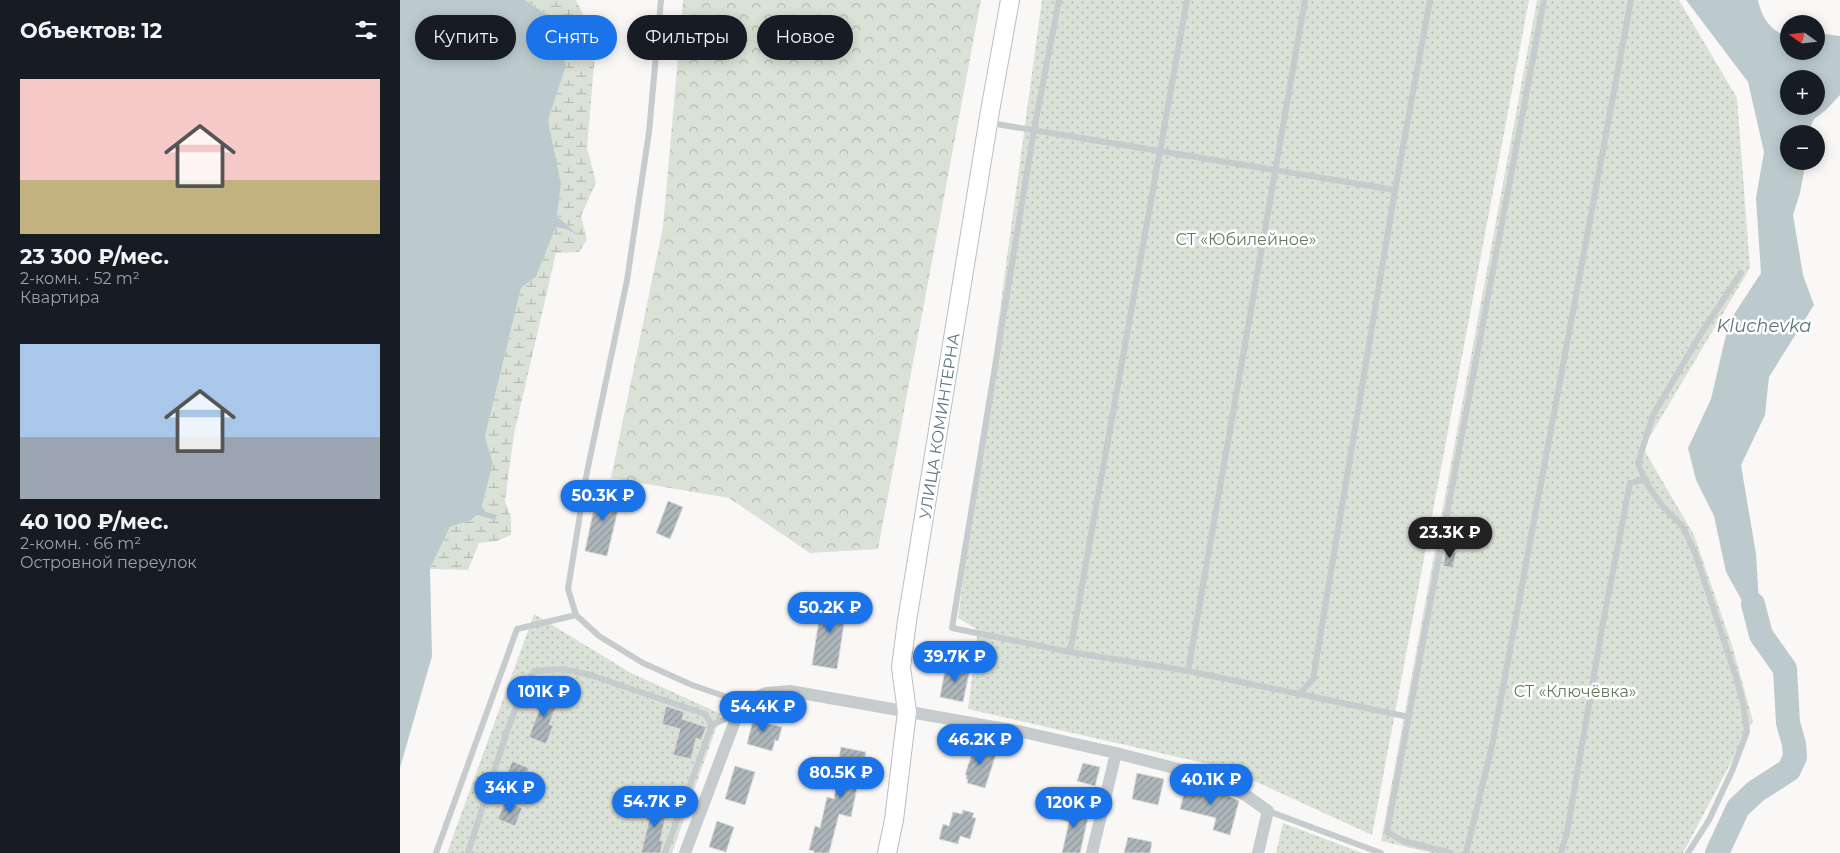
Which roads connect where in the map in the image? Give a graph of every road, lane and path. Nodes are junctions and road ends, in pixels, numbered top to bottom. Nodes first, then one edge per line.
1 (661, 0) edge
2 (1010, 0) edge
3 (1059, 0) edge
4 (1186, 0) edge
5 (1305, 0) edge
6 (1430, 0) edge
7 (1544, 0) edge
8 (1631, 0) edge
9 (988, 123) junction
10 (1034, 130) junction
11 (1159, 151) junction
12 (1274, 170) junction
13 (1395, 190) junction
14 (1741, 273) dead end
15 (1646, 483) junction
16 (576, 615) junction
17 (1070, 652) junction
18 (1188, 670) junction
19 (1299, 694) junction
20 (742, 708) junction
21 (907, 712) junction
22 (1409, 716) junction
23 (712, 725) junction
24 (1116, 753) junction
25 (1268, 811) junction
26 (1364, 850) edge
27 (436, 853) edge
28 (468, 853) edge
29 (665, 853) edge
30 (685, 853) edge
31 (886, 853) edge
32 (1092, 853) edge
33 (1258, 853) edge
34 (1381, 853) edge
35 (1451, 853) edge
36 (1466, 853) edge
37 (1561, 853) edge
38 (1688, 853) edge

1 - 16 lane
2 - 9 street, УЛИЦА КОМИНТЕРНА
3 - 10 lane
4 - 11 lane
5 - 12 lane
6 - 13 lane
7 - 22 lane
8 - 36 lane
9 - 10 lane
9 - 21 street, УЛИЦА КОМИНТЕРНА
10 - 11 lane
10 - 17 lane
11 - 12 lane
11 - 17 lane
12 - 13 lane
12 - 18 lane
13 - 19 lane
14 - 15 lane
15 - 37 lane
15 - 38 lane
16 - 20 lane
16 - 27 lane
17 - 18 lane
18 - 19 lane
19 - 22 lane
20 - 21 street
20 - 23 lane
20 - 30 street
21 - 24 street
21 - 31 street, УЛИЦА КОМИНТЕРНА
22 - 35 lane
23 - 28 lane
23 - 29 lane
24 - 25 street
24 - 32 street
25 - 26 lane
25 - 33 street
26 - 34 lane

